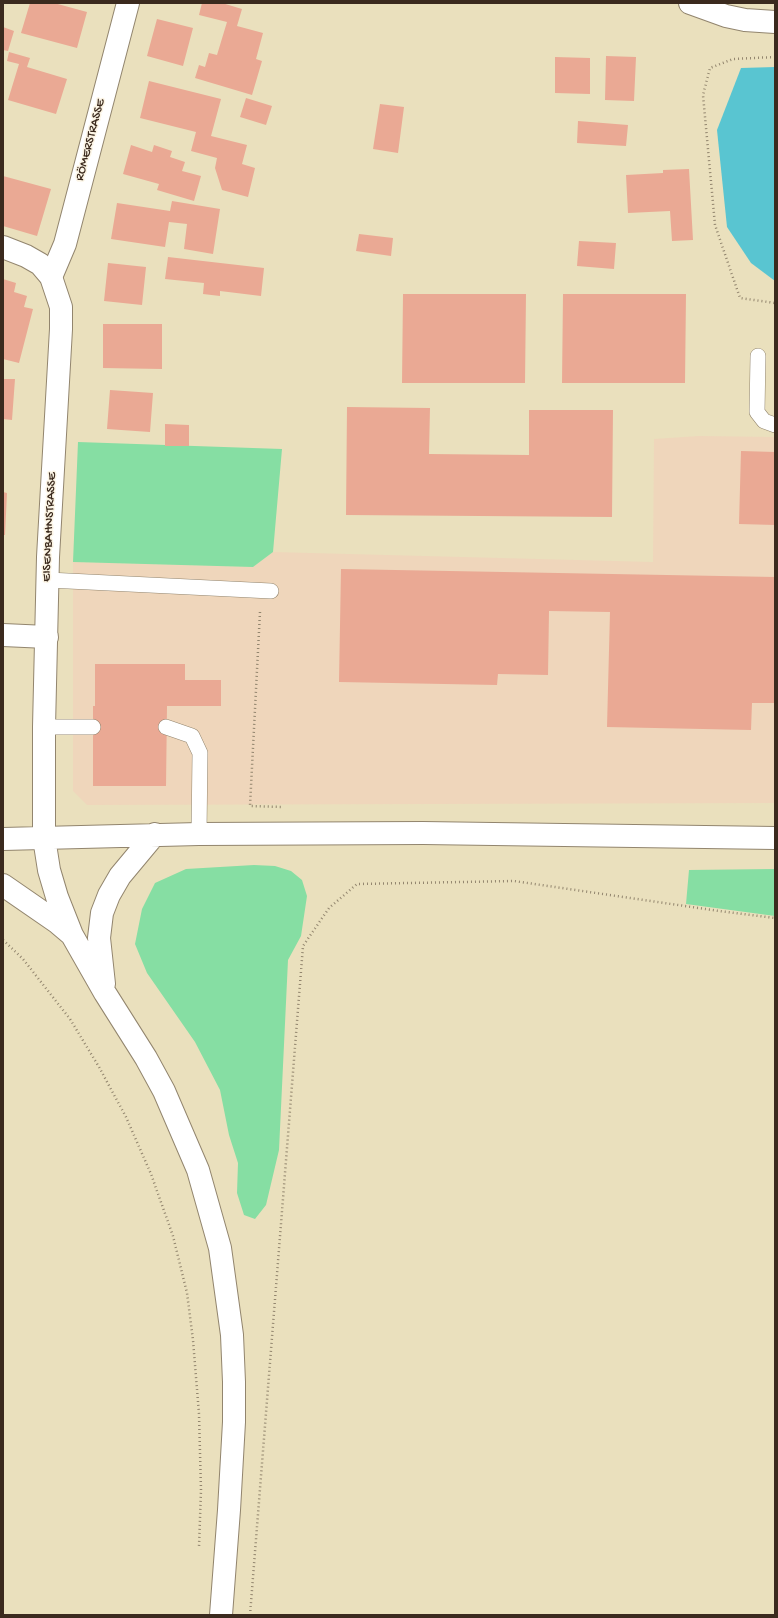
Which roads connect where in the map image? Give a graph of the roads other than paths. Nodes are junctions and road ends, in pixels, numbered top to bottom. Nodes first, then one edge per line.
1 (128, 3) edge
2 (690, 3) edge
3 (775, 22) edge
4 (3, 247) edge
5 (51, 277) junction
6 (758, 356) dead end
7 (775, 425) edge
8 (48, 580) junction
9 (271, 591) dead end
10 (3, 635) edge
11 (47, 637) junction
12 (44, 727) junction
13 (93, 727) dead end
14 (166, 727) dead end
15 (155, 834) junction
16 (199, 834) junction
17 (44, 838) junction
18 (775, 838) edge
19 (3, 839) edge
20 (3, 885) edge
21 (72, 935) junction
22 (105, 993) junction
23 (221, 1615) edge

1 - 5 main road, RÖMERSTRASSE
2 - 3 main road
4 - 5 main road, EISENBAHNSTRASSE
5 - 8 main road, EISENBAHNSTRASSE
6 - 7 lane
8 - 9 lane
8 - 11 main road, EISENBAHNSTRASSE
10 - 11 main road
11 - 12 main road, EISENBAHNSTRASSE
12 - 13 lane
12 - 17 main road, EISENBAHNSTRASSE
14 - 16 lane
15 - 16 main road
15 - 17 main road
15 - 22 main road
16 - 18 main road
17 - 19 main road
17 - 21 main road, EISENBAHNSTRASSE
20 - 21 main road
21 - 22 main road
22 - 23 main road

